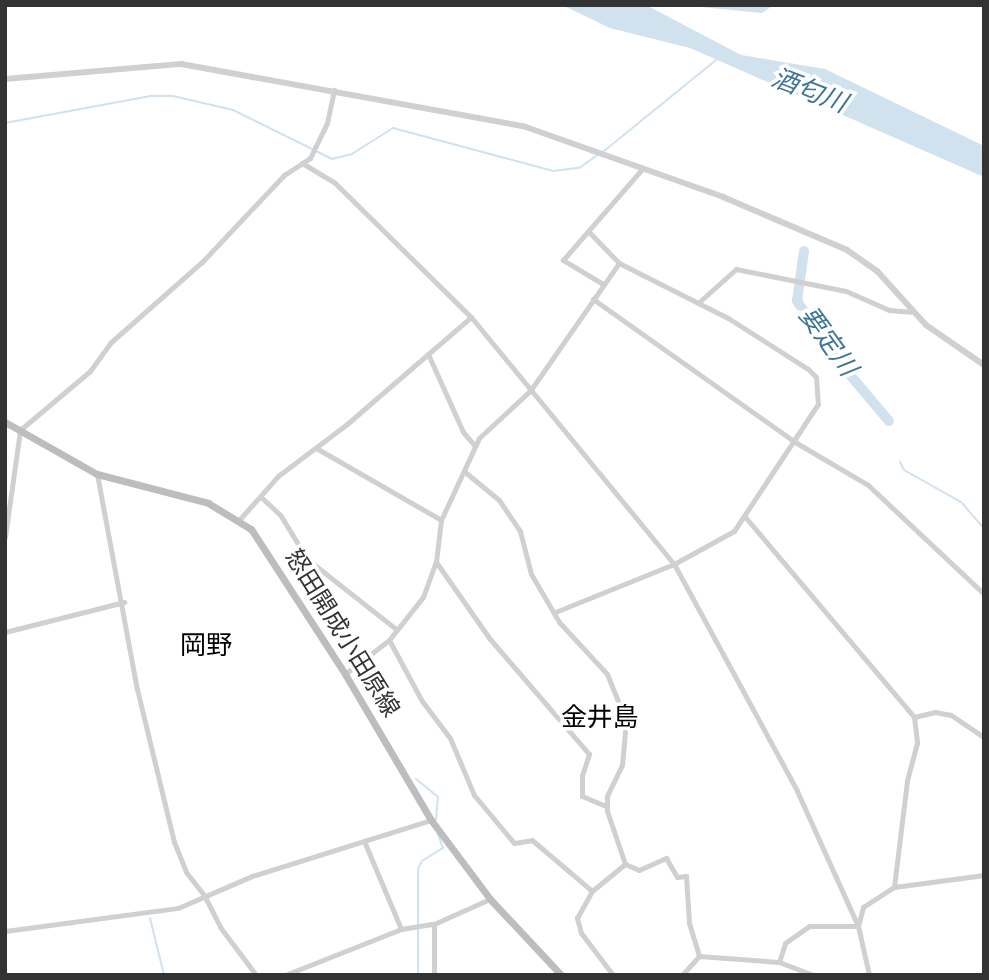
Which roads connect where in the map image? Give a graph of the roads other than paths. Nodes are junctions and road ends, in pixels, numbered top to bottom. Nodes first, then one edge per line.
1 (5, 79) edge
2 (334, 90) junction
3 (302, 163) junction
4 (643, 168) junction
5 (589, 232) junction
6 (619, 263) junction
7 (603, 284) junction
8 (593, 299) junction
9 (698, 303) junction
10 (910, 312) junction
11 (471, 317) junction
12 (428, 354) junction
13 (984, 365) edge
14 (530, 391) junction
15 (5, 422) edge
16 (20, 430) junction
17 (794, 442) junction
18 (475, 446) junction
19 (316, 448) junction
20 (465, 472) junction
21 (97, 474) junction
22 (262, 498) junction
23 (746, 518) junction
24 (239, 520) junction
25 (441, 520) junction
26 (5, 537) edge
27 (436, 562) junction
28 (674, 565) junction
29 (984, 594) edge
30 (124, 602) junction
31 (555, 612) junction
32 (396, 629) junction
33 (5, 632) edge
34 (389, 640) junction
35 (345, 674) junction
36 (914, 717) junction
37 (984, 737) edge
38 (605, 806) junction
39 (432, 821) junction
40 (364, 841) junction
41 (625, 864) junction
42 (984, 875) edge
43 (894, 887) junction
44 (592, 891) junction
45 (204, 895) junction
46 (490, 899) junction
47 (434, 924) junction
48 (858, 926) junction
49 (401, 929) junction
50 (5, 930) edge
51 (699, 956) junction
52 (779, 962) junction
53 (256, 975) edge
54 (285, 975) edge
55 (434, 975) edge
56 (561, 975) edge
57 (613, 975) edge
58 (682, 975) edge
59 (813, 975) edge
60 (869, 975) edge

1 - 2 street
2 - 3 street
2 - 4 street
3 - 11 street
3 - 16 street
4 - 5 street
4 - 10 street
5 - 6 street
5 - 7 street
6 - 7 street
6 - 9 street
7 - 8 street
8 - 14 street
8 - 17 street
9 - 10 street
9 - 17 street
10 - 13 street
11 - 12 street
11 - 14 street
12 - 18 street
12 - 19 street
14 - 18 street
14 - 28 street
15 - 16 main road, 怒田開成小田原線
16 - 21 main road, 怒田開成小田原線
16 - 26 street
17 - 23 street
17 - 29 street
18 - 20 street
19 - 22 street
19 - 25 street
20 - 25 street
20 - 31 street
21 - 24 main road, 怒田開成小田原線
21 - 30 street
22 - 24 street
22 - 32 street
23 - 28 street
23 - 36 street
24 - 35 main road, 怒田開成小田原線
25 - 27 street
27 - 32 street
27 - 38 street
28 - 31 street
28 - 48 street
30 - 33 street
30 - 45 street
31 - 38 street
32 - 34 street
34 - 35 street
34 - 44 street
35 - 39 main road, 怒田開成小田原線
36 - 37 street
36 - 43 street
38 - 41 street
39 - 40 street
39 - 46 main road, 怒田開成小田原線
40 - 45 street
40 - 49 street
41 - 44 street
41 - 51 street
42 - 43 street
43 - 48 street
44 - 57 street
45 - 50 street
45 - 53 street
46 - 47 street
46 - 56 main road, 怒田開成小田原線
47 - 49 street
47 - 55 street
48 - 52 street
48 - 60 street
49 - 54 street
51 - 52 street
51 - 58 street
52 - 59 street

